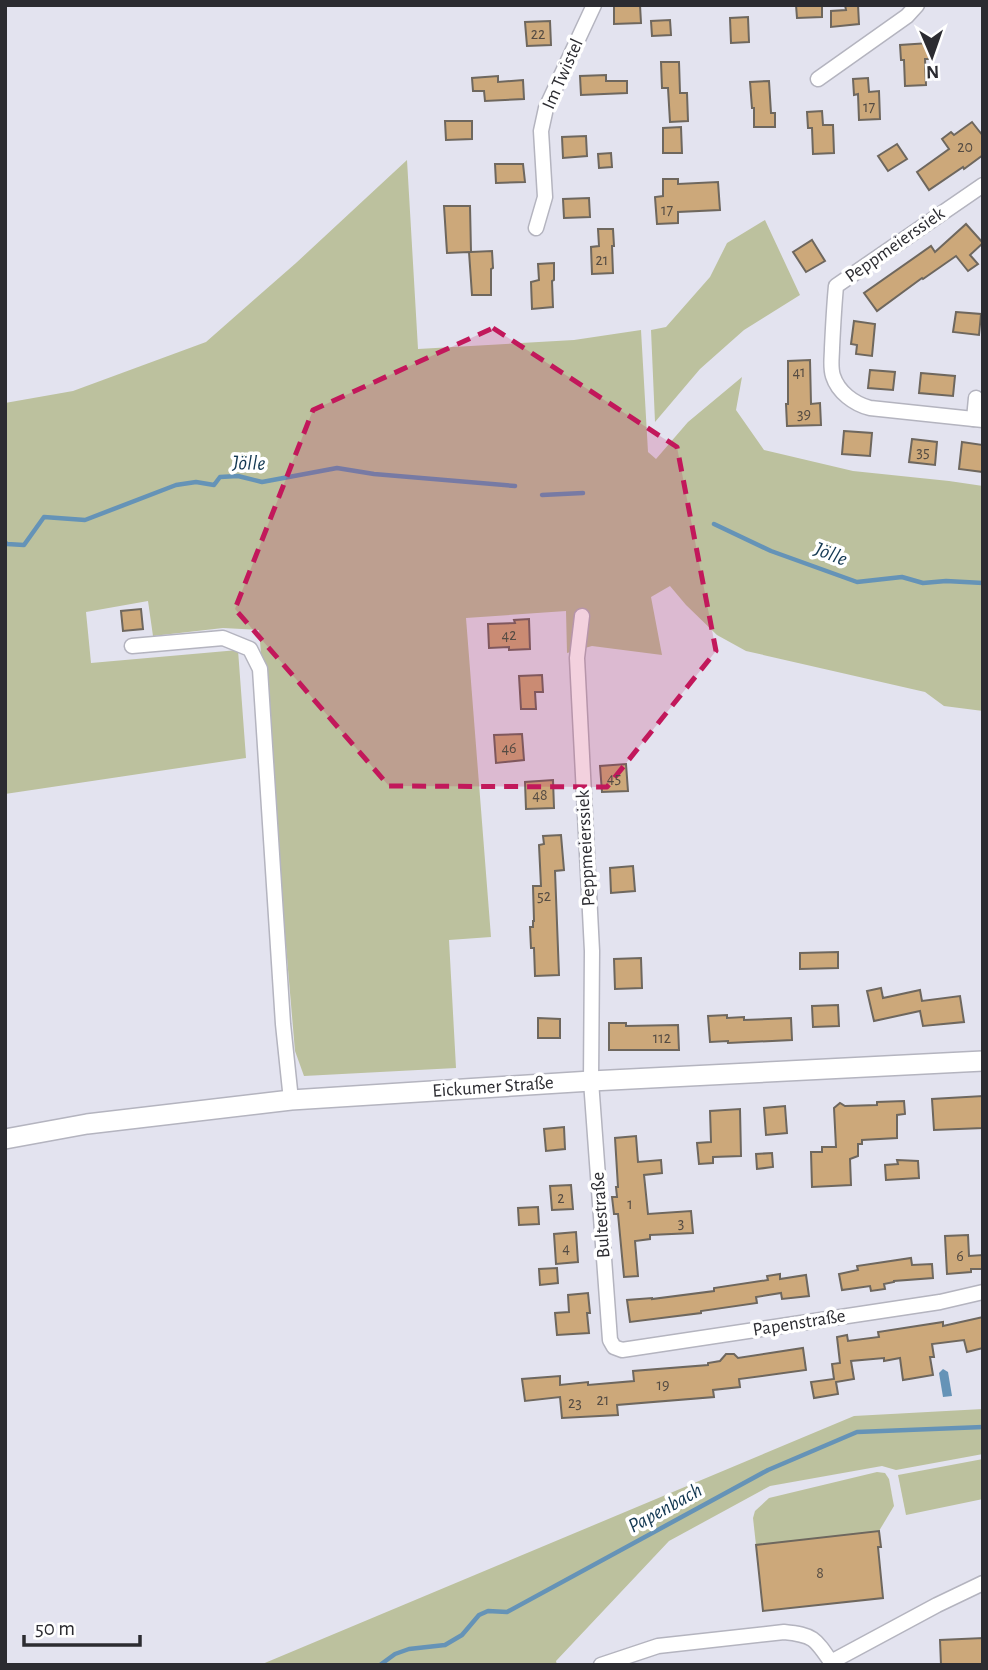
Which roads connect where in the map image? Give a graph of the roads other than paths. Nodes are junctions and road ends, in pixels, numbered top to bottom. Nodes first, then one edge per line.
1 (594, 5) edge
2 (917, 5) edge
3 (818, 79) dead end
4 (983, 185) edge
5 (536, 228) dead end
6 (976, 398) dead end
7 (978, 419) edge
8 (582, 616) dead end
9 (132, 646) dead end
10 (983, 1061) edge
11 (591, 1081) junction
12 (291, 1100) junction
13 (5, 1139) edge
14 (983, 1292) edge
15 (614, 1347) joint
16 (983, 1583) edge
17 (830, 1663) edge
18 (601, 1665) edge

1 - 5 street, Im Twistel
2 - 3 street
4 - 7 street, Peppmeierssiek
6 - 7 street, Peppmeierssiek
8 - 11 street, Peppmeierssiek
9 - 12 street
10 - 11 main road, Eickumer Straße
11 - 12 main road, Eickumer Straße
11 - 15 street, Bultestraße
12 - 13 main road, Eickumer Straße
14 - 15 street, Papenstraße
16 - 17 street
17 - 18 street

